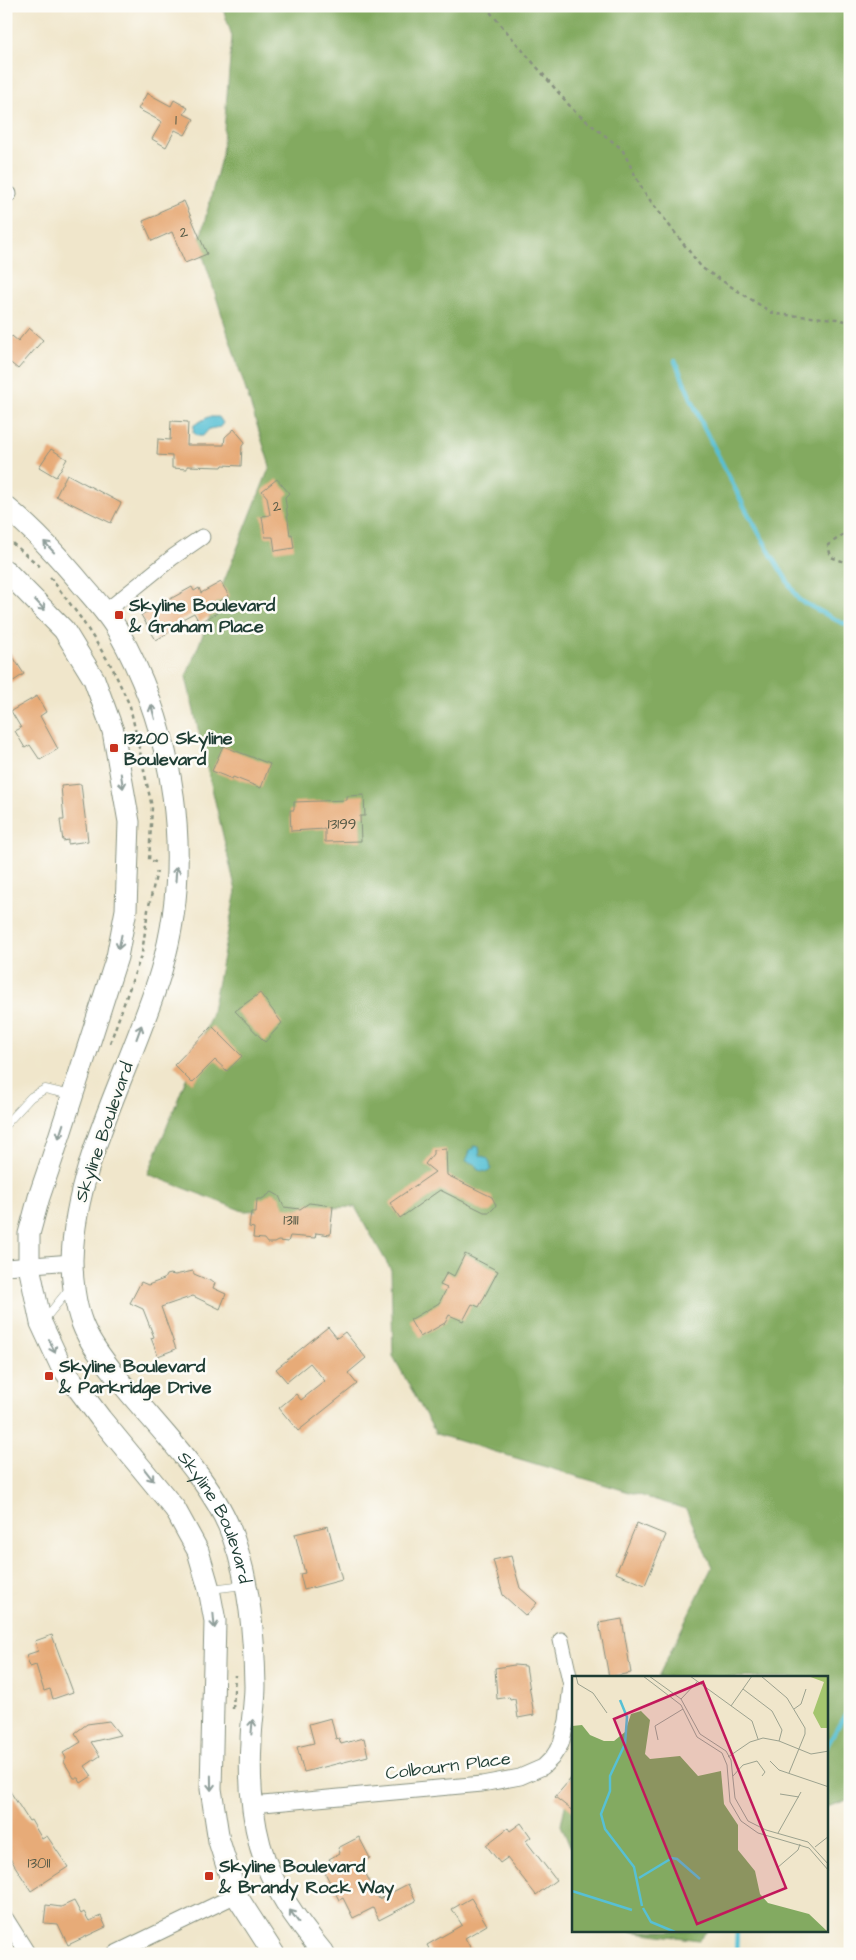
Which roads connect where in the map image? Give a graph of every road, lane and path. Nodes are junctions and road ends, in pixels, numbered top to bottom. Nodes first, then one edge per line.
1 (485, 6) edge
2 (850, 322) edge
3 (6, 507) edge
4 (850, 530) edge
5 (202, 537) dead end
6 (6, 538) edge
7 (850, 564) edge
8 (6, 571) edge
9 (105, 612) junction
10 (106, 1050) dead end
11 (73, 1096) junction
12 (6, 1124) edge
13 (29, 1266) junction
14 (6, 1267) edge
15 (73, 1272) junction
16 (41, 1323) junction
17 (246, 1585) junction
18 (209, 1589) junction
19 (561, 1640) dead end
20 (252, 1805) junction
21 (236, 1895) junction
22 (6, 1919) edge
23 (28, 1954) edge
24 (114, 1954) edge
25 (274, 1954) edge
26 (324, 1954) edge

1 - 2 path
9 -> 3 main road, Skyline Boulevard
4 - 7 path
5 - 9 street
6 - 10 path
8 -> 11 main road, Skyline Boulevard
15 -> 9 main road, Skyline Boulevard
11 - 12 lane
11 -> 13 main road, Skyline Boulevard
13 - 14 street
13 - 15 street
13 - 16 main road, Skyline Boulevard
15 - 16 lane
15 - 17 main road, Skyline Boulevard
16 -> 18 main road, Skyline Boulevard
17 - 18 lane
20 -> 17 main road, Skyline Boulevard
18 -> 21 main road, Skyline Boulevard
19 - 20 street, Colbourn Place
26 -> 20 main road, Skyline Boulevard
21 - 24 street
21 - 25 main road, Skyline Boulevard
22 - 23 street

